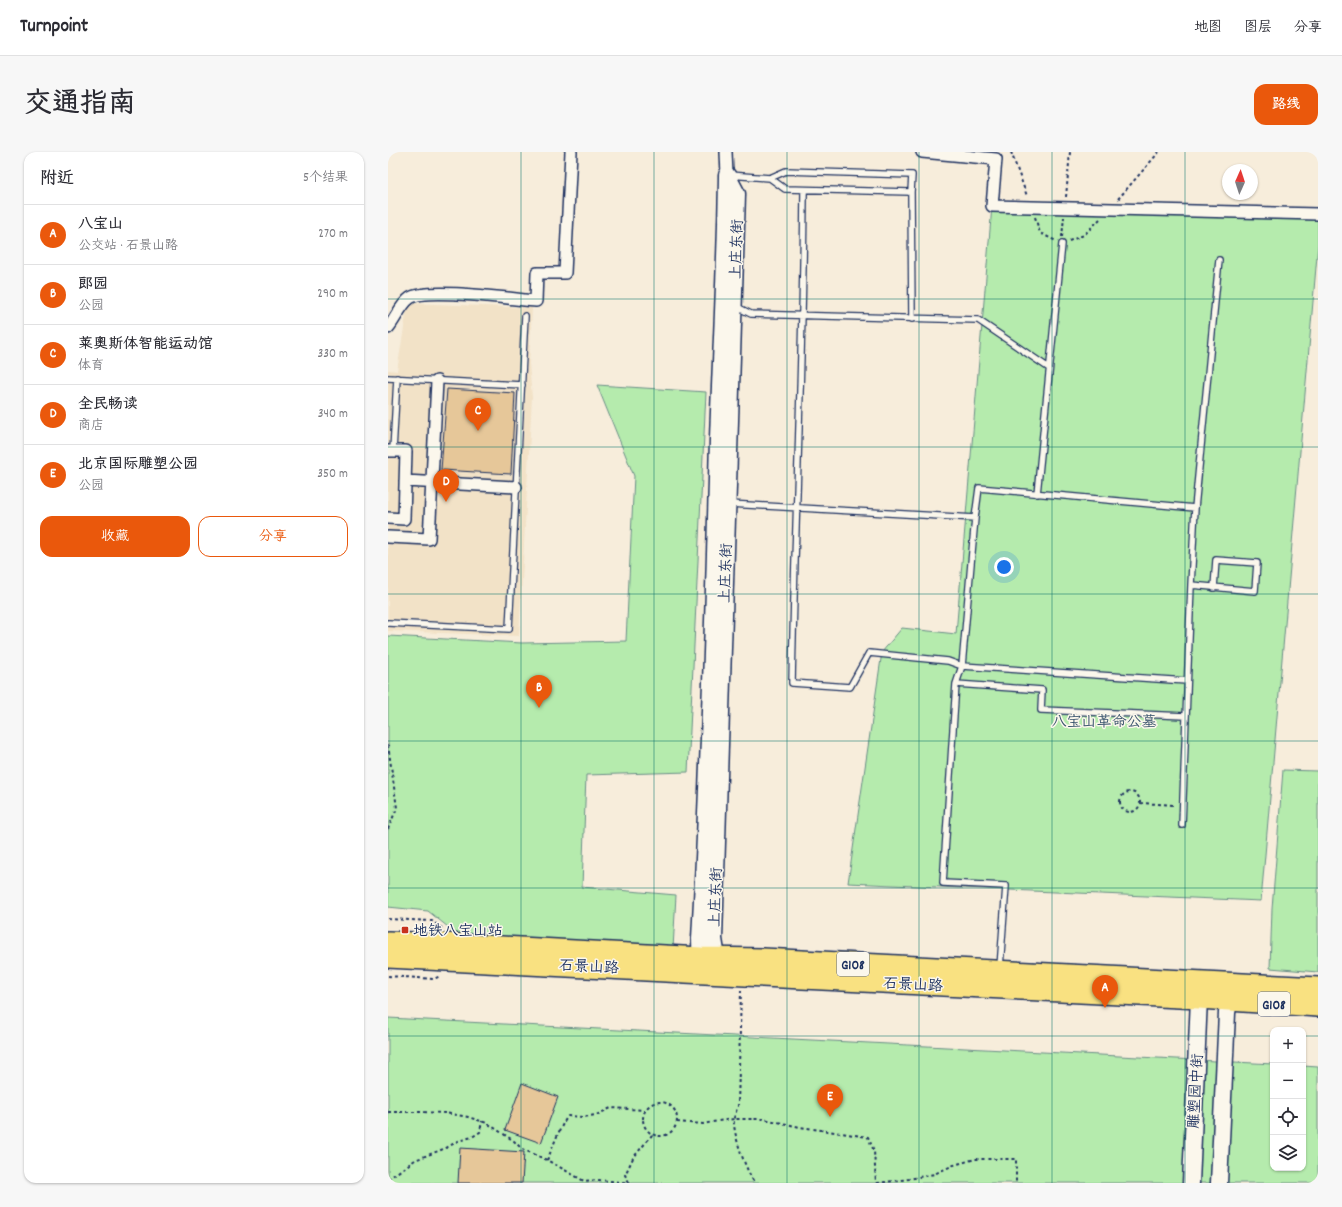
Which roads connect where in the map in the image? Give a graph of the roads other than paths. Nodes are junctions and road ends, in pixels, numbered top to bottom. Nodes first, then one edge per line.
1 (571, 152) edge
2 (726, 152) edge
3 (922, 152) edge
4 (727, 175) junction
5 (770, 178) junction
6 (804, 190) junction
7 (911, 192) junction
8 (1318, 214) edge
9 (1062, 244) dead end
10 (1219, 260) dead end
11 (734, 304) junction
12 (803, 315) junction
13 (525, 316) dead end
14 (912, 319) junction
15 (388, 328) edge
16 (1049, 368) junction
17 (388, 378) edge
18 (397, 378) junction
19 (437, 381) junction
20 (522, 385) junction
21 (390, 451) edge
22 (405, 481) junction
23 (432, 483) junction
24 (516, 487) junction
25 (1037, 494) junction
26 (722, 503) junction
27 (796, 508) junction
28 (1195, 508) junction
29 (388, 518) edge
30 (975, 518) junction
31 (388, 538) edge
32 (1191, 586) junction
33 (1214, 588) junction
34 (388, 623) edge
35 (962, 666) junction
36 (1187, 681) junction
37 (956, 684) junction
38 (1186, 716) junction
39 (1182, 825) dead end
40 (388, 942) edge
41 (388, 957) edge
42 (709, 966) junction
43 (1000, 971) junction
44 (1318, 988) edge
45 (1199, 998) junction
46 (1229, 1001) junction
47 (1318, 1006) edge
48 (1191, 1183) edge
49 (1219, 1183) edge

1 - 15 street
2 - 4 street, 上庄东街
3 - 8 street
4 - 5 lane
4 - 11 main road, 上庄东街
4 - 26 main road, 上庄东街
5 - 6 lane
5 - 7 lane
6 - 7 lane
6 - 12 lane
7 - 14 lane
9 - 16 lane
10 - 28 lane
11 - 12 lane
11 - 26 main road, 上庄东街
12 - 14 lane
12 - 27 lane
13 - 20 lane
14 - 16 lane
16 - 25 lane
17 - 18 lane
18 - 19 lane
18 - 21 lane
19 - 20 lane
19 - 23 street
20 - 24 lane
21 - 22 street
22 - 23 street
22 - 29 street
23 - 24 street
23 - 31 street
24 - 34 lane
25 - 28 lane
25 - 30 lane
26 - 27 lane
26 - 42 main road, 上庄东街
27 - 30 lane
27 - 35 lane
28 - 32 lane
30 - 35 lane
32 - 33 lane
32 - 36 lane
33 - 33 lane
35 - 36 lane
35 - 37 lane
36 - 38 lane
37 - 38 lane
37 - 43 lane
38 - 39 lane
40 - 42 highway, 石景山路 / G108
41 - 42 highway, 石景山路 / G108
42 - 43 highway, 石景山路 / G108
42 - 45 highway, 石景山路 / G108
43 - 44 highway, 石景山路 / G108
45 - 46 highway, 石景山路 / G108
45 - 48 main road, 雕塑园中街
46 - 47 highway, 石景山路 / G108
46 - 49 main road, 雕塑园中街

